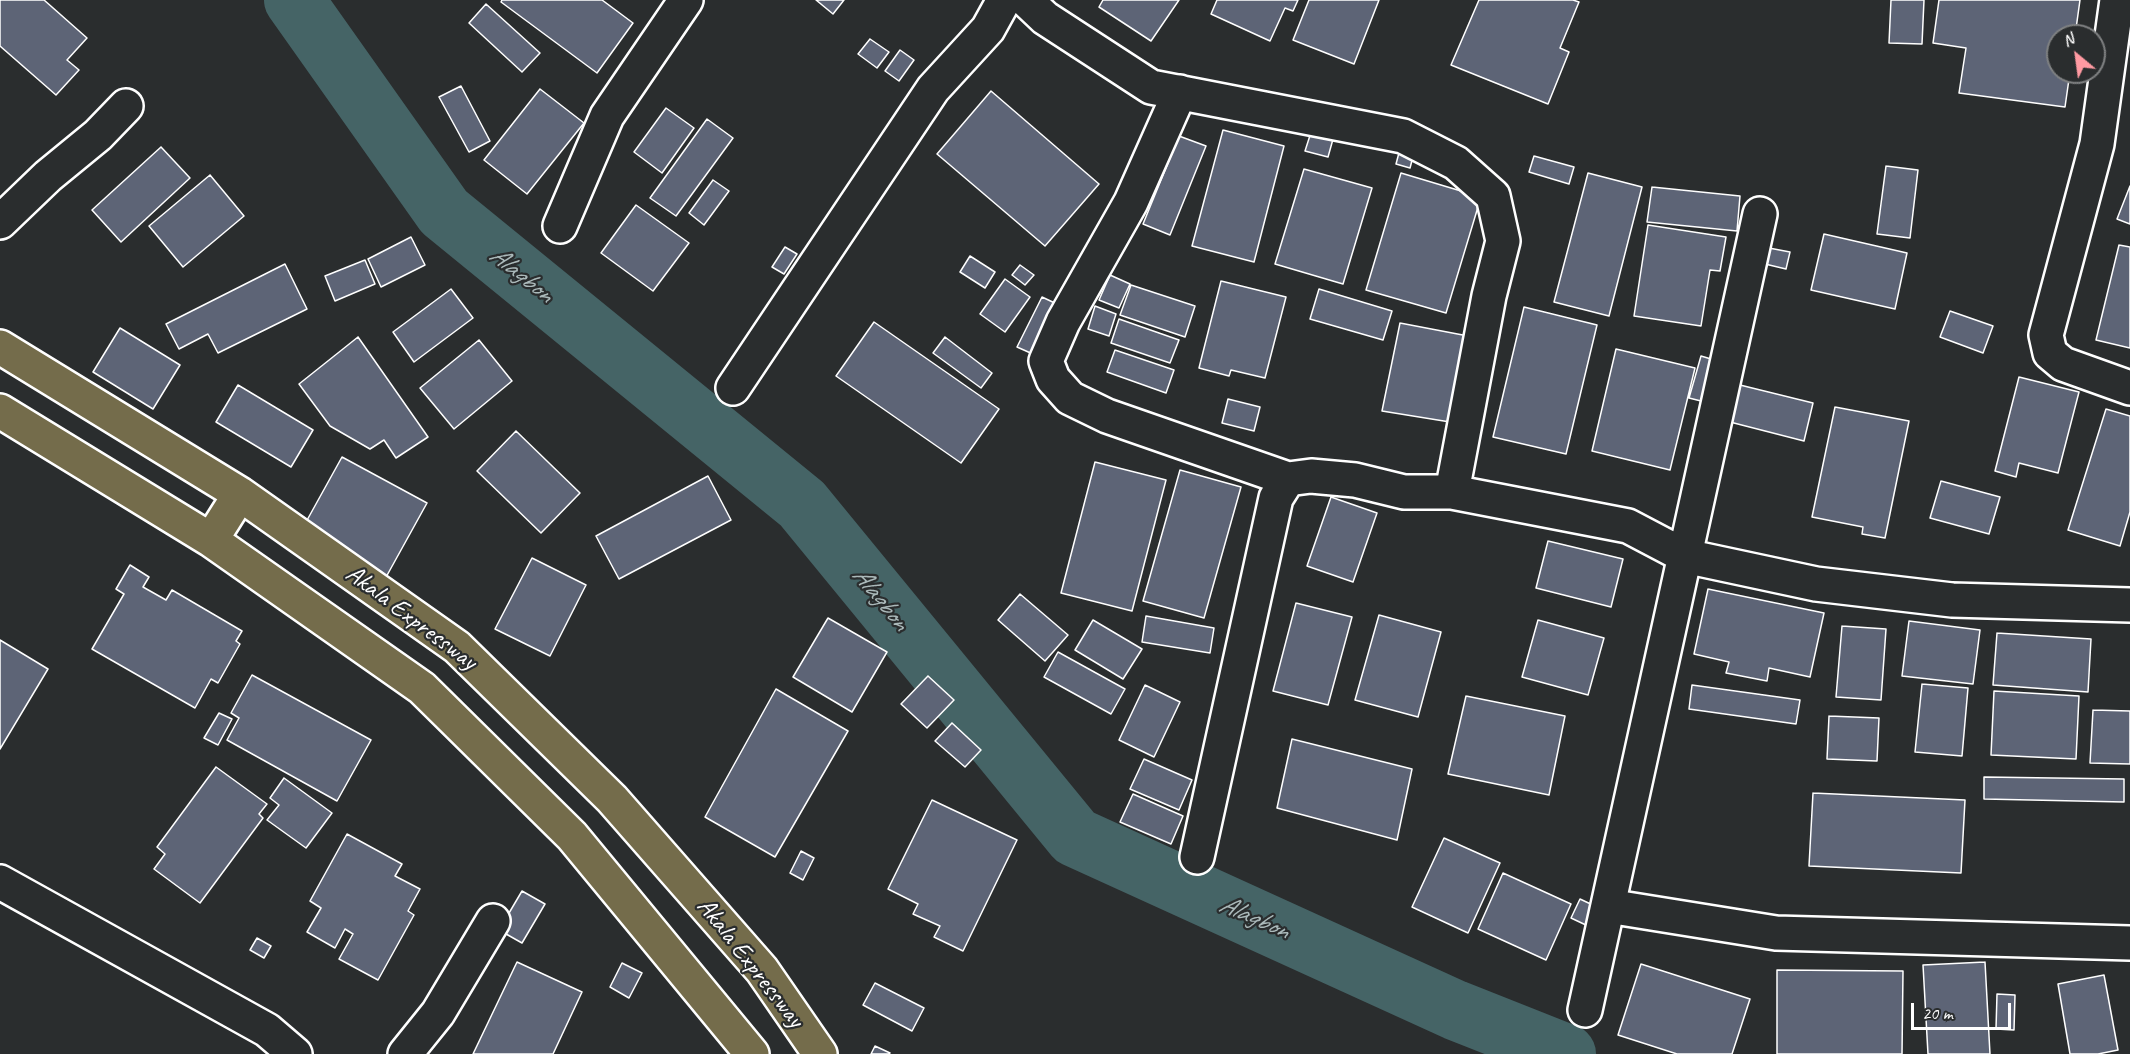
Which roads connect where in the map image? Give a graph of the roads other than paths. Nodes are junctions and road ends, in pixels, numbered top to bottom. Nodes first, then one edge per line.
1 (686, 0) edge
2 (1004, 0) edge
3 (1026, 0) edge
4 (2117, 0) edge
5 (1180, 92) junction
6 (126, 106) dead end
7 (1760, 214) dead end
8 (0, 222) edge
9 (560, 226) dead end
10 (0, 347) edge
11 (733, 388) dead end
12 (2130, 388) edge
13 (0, 411) edge
14 (1288, 479) junction
15 (1452, 492) junction
16 (240, 494) junction
17 (210, 540) junction
18 (1685, 556) junction
19 (2130, 605) edge
20 (1197, 857) dead end
21 (0, 882) edge
22 (1608, 906) junction
23 (493, 921) dead end
24 (2130, 943) edge
25 (1585, 1010) dead end
26 (295, 1054) edge
27 (405, 1054) edge
28 (752, 1054) edge
29 (820, 1054) edge

1 - 9 street
2 - 11 street
3 - 5 street
4 - 12 street
5 - 14 street
5 - 15 street
6 - 8 street
7 - 18 street
10 - 16 main road, Akala Expressway
13 - 17 main road, Akala Expressway
14 - 15 street
14 - 20 street
15 - 18 street
16 - 17 main road
16 - 29 main road, Akala Expressway
17 - 28 main road, Akala Expressway
18 - 19 street
18 - 22 street
21 - 26 street
22 - 24 street
22 - 25 street
23 - 27 street

